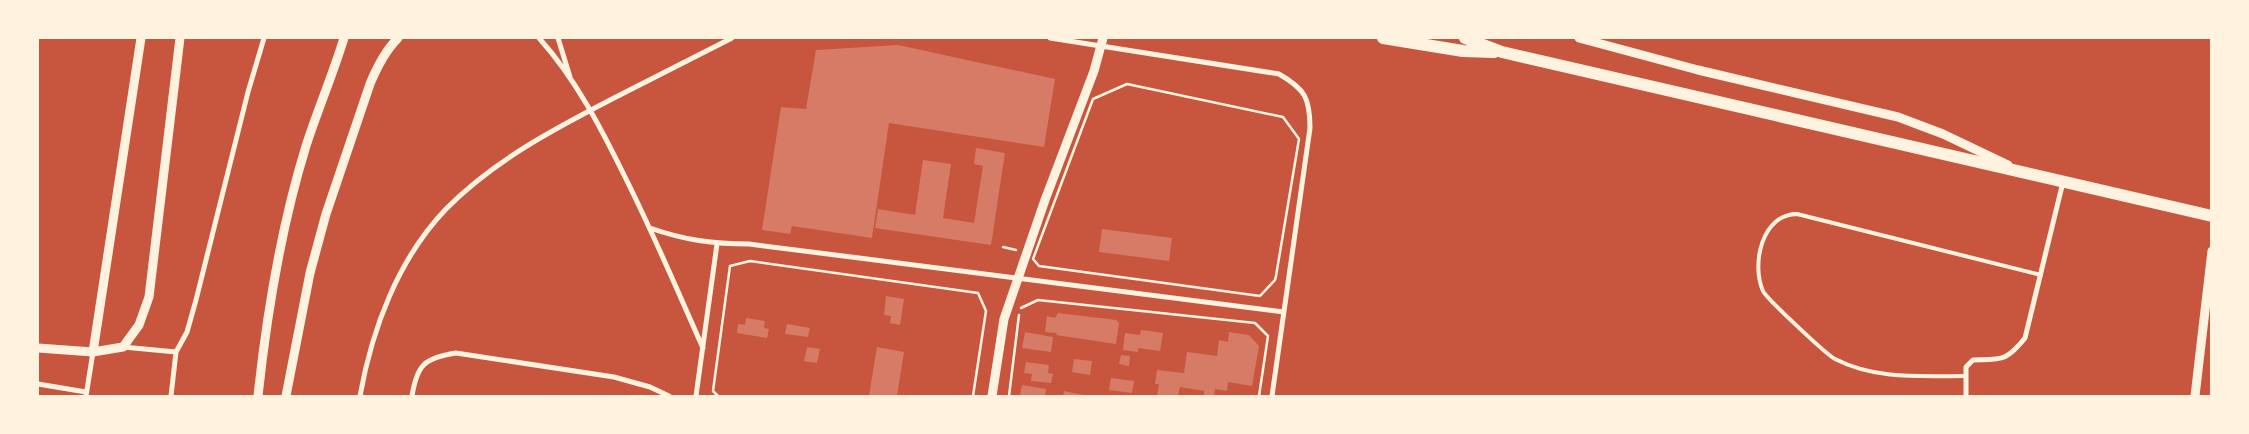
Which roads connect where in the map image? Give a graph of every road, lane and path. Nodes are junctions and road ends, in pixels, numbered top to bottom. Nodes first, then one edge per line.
1 (140, 38) edge
2 (180, 38) edge
3 (264, 38) edge
4 (344, 38) edge
5 (398, 38) edge
6 (539, 38) edge
7 (558, 38) edge
8 (732, 38) edge
9 (1050, 38) edge
10 (1383, 38) edge
11 (1465, 38) edge
12 (1579, 38) edge
13 (1102, 42) edge
14 (1502, 52) junction
15 (572, 82) junction
16 (591, 110) junction
17 (2018, 170) junction
18 (2063, 182) junction
19 (2212, 216) edge
20 (650, 228) junction
21 (717, 244) junction
22 (2212, 251) edge
23 (1033, 259) joint
24 (2041, 275) junction
25 (1018, 279) junction
26 (1284, 312) junction
27 (123, 347) junction
28 (38, 348) edge
29 (703, 348) junction
30 (92, 352) junction
31 (176, 352) junction
32 (1966, 376) junction
33 (38, 384) edge
34 (86, 394) edge
35 (171, 396) edge
36 (258, 396) edge
37 (286, 396) edge
38 (360, 396) edge
39 (412, 396) edge
40 (669, 396) edge
41 (696, 396) edge
42 (718, 396) edge
43 (973, 396) edge
44 (992, 396) edge
45 (1009, 396) edge
46 (1259, 396) edge
47 (1272, 396) edge
48 (1966, 396) edge
49 (2195, 396) edge

1 - 30 street
2 - 27 street
3 - 31 street
4 - 36 street
5 - 37 street
6 - 15 street
7 - 15 street
8 - 16 street
9 - 13 street
10 - 14 highway
11 - 14 highway
12 - 17 street
13 - 25 street
13 - 26 street
14 - 17 highway
15 - 16 street
16 - 20 street
16 - 38 street
17 - 18 highway
18 - 19 highway
18 - 24 street
20 - 21 street
20 - 29 street
21 - 25 street
21 - 29 street
22 - 49 street
23 - 23 path
24 - 32 street
24 - 32 lane
25 - 26 street
25 - 44 street
26 - 47 street
27 - 30 street
27 - 31 street
28 - 30 street
29 - 41 street
30 - 34 street
31 - 35 street
32 - 48 street
33 - 34 street
39 - 40 street
42 - 43 path
45 - 46 path

